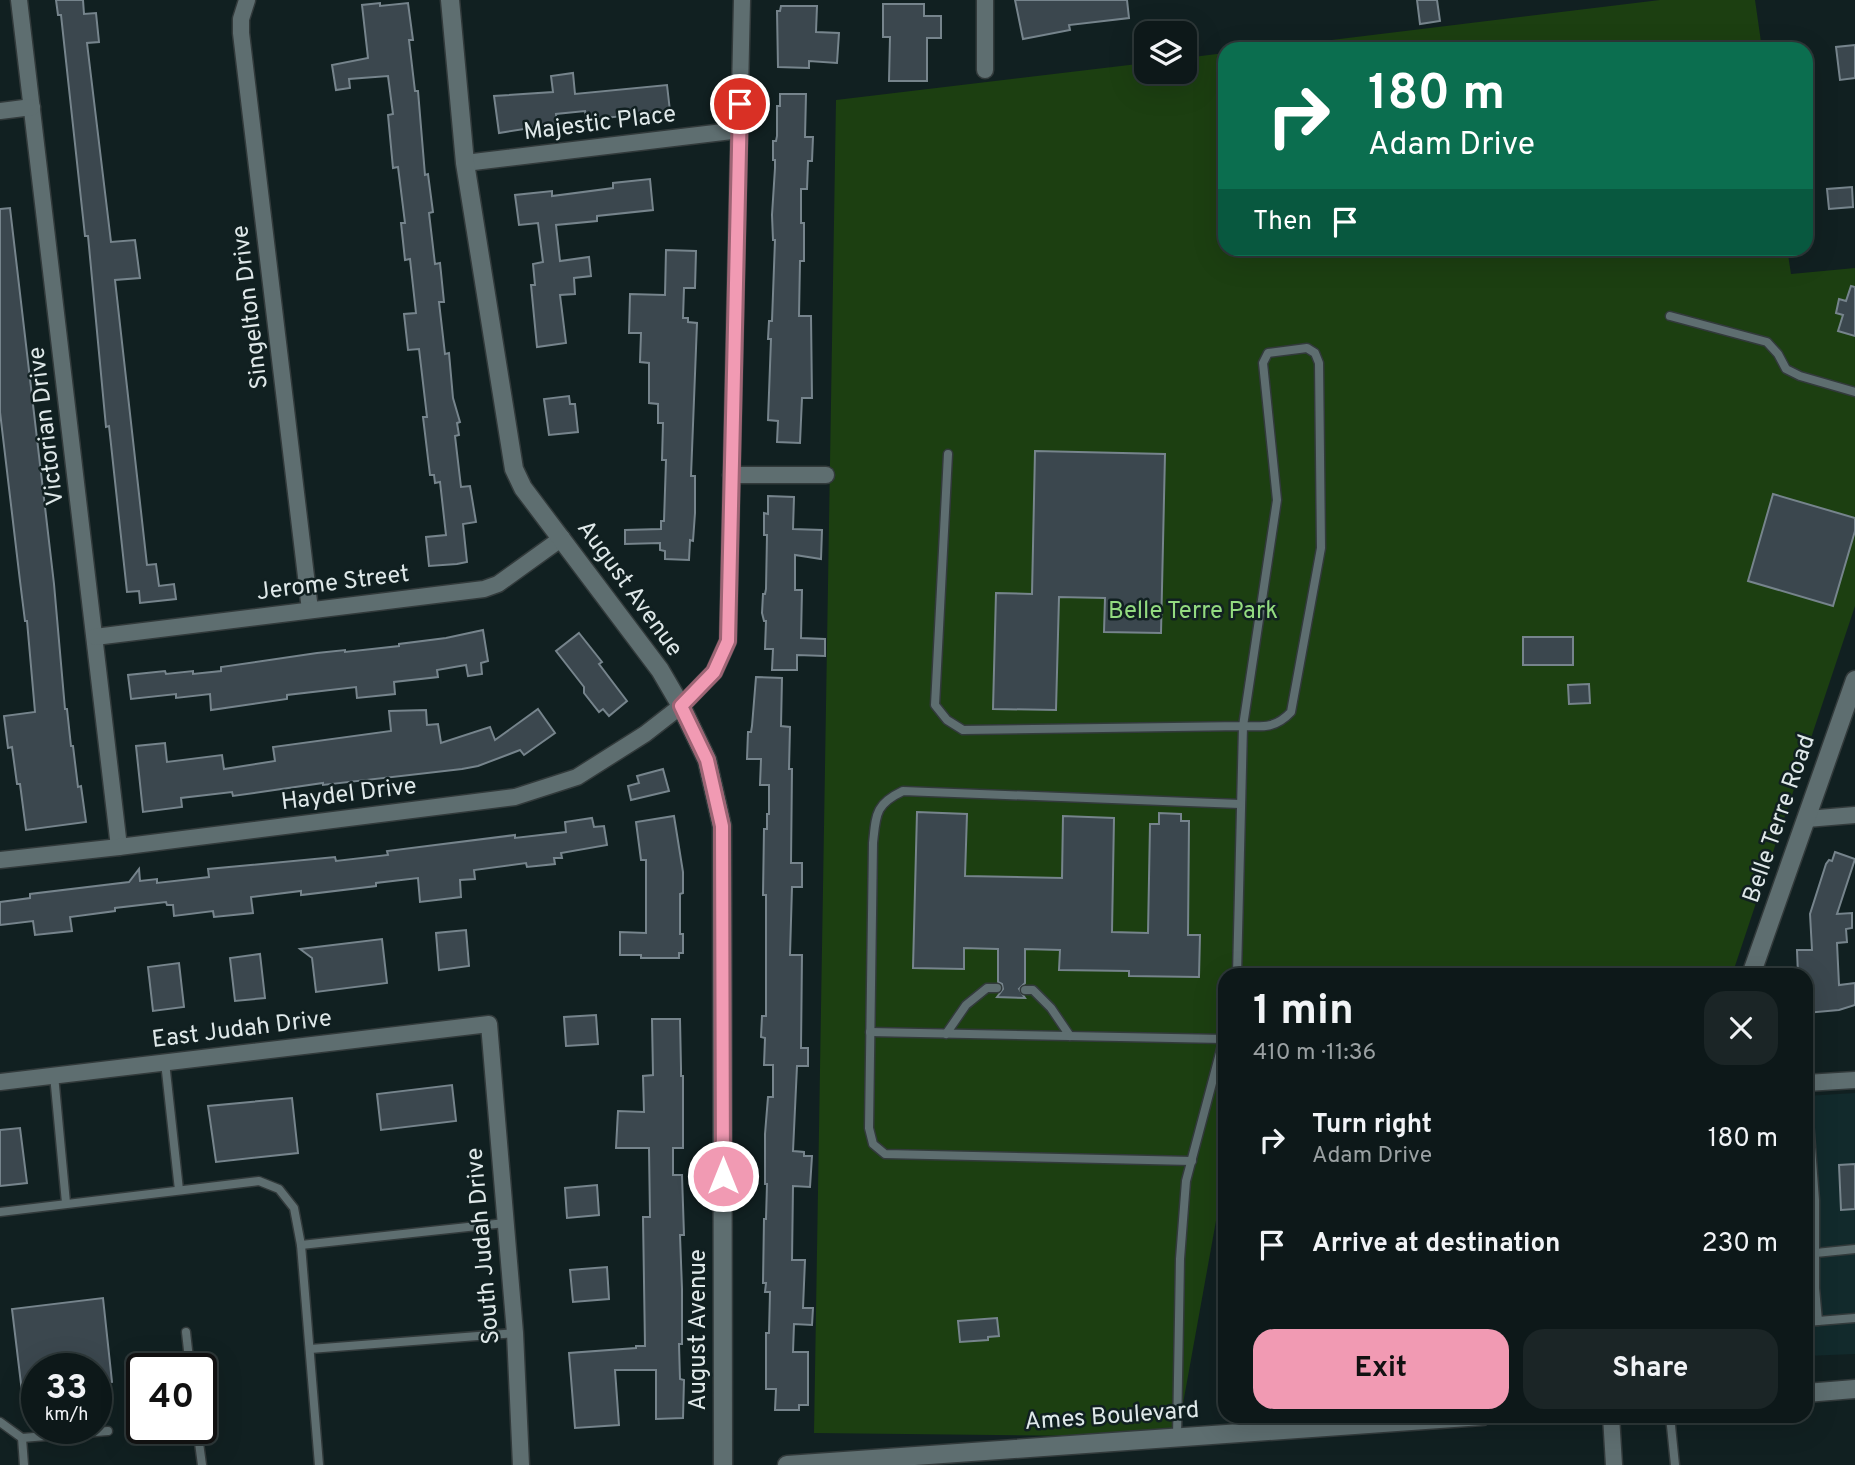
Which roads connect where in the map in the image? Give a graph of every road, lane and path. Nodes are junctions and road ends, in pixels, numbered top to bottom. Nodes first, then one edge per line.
1 (19, 0) edge
2 (247, 0) edge
3 (450, 0) edge
4 (742, 0) edge
5 (985, 0) edge
6 (985, 70) dead end
7 (32, 107) junction
8 (0, 111) edge
9 (740, 130) junction
10 (465, 163) junction
11 (1670, 316) dead end
12 (1855, 392) edge
13 (948, 454) dead end
14 (731, 475) junction
15 (826, 475) dead end
16 (562, 538) junction
17 (310, 610) junction
18 (95, 637) junction
19 (1855, 680) edge
20 (681, 706) junction
21 (1243, 726) junction
22 (1240, 804) junction
23 (1855, 816) edge
24 (1807, 819) junction
25 (119, 847) junction
26 (0, 860) edge
27 (1237, 968) edge
28 (1754, 968) edge
29 (998, 988) dead end
30 (1025, 990) dead end
31 (489, 1024) joint
32 (870, 1032) junction
33 (946, 1034) junction
34 (1070, 1036) junction
35 (1218, 1037) edge
36 (1218, 1060) edge
37 (165, 1062) junction
38 (54, 1075) junction
39 (1855, 1080) edge
40 (0, 1082) edge
41 (1813, 1083) edge
42 (1192, 1161) junction
43 (1813, 1174) edge
44 (179, 1190) junction
45 (66, 1203) junction
46 (0, 1212) edge
47 (505, 1223) junction
48 (300, 1245) junction
49 (1855, 1249) edge
50 (1816, 1252) junction
51 (1813, 1253) edge
52 (1855, 1318) edge
53 (1813, 1321) edge
54 (1818, 1321) junction
55 (186, 1332) dead end
56 (515, 1333) junction
57 (310, 1349) junction
58 (189, 1353) edge
59 (1855, 1390) edge
60 (1813, 1393) edge
61 (0, 1422) edge
62 (1271, 1423) edge
63 (1611, 1423) edge
64 (1672, 1423) edge
65 (1238, 1424) edge
66 (21, 1437) edge
67 (1177, 1437) junction
68 (22, 1444) edge
69 (199, 1444) edge
70 (24, 1465) edge
71 (202, 1465) edge
72 (319, 1465) edge
73 (521, 1465) edge
74 (723, 1465) edge
75 (787, 1465) edge
76 (1614, 1465) edge
77 (1675, 1465) edge

1 - 7 street, Victorian Drive
2 - 17 street, Singelton Drive
3 - 10 street, August Avenue
4 - 9 street, Haydel Drive
5 - 6 street
7 - 8 street
7 - 18 street, Victorian Drive
9 - 10 street, Majestic Place
9 - 14 street, Haydel Drive
10 - 16 street, August Avenue
11 - 12 lane
13 - 21 lane
14 - 15 street
14 - 20 street, Haydel Drive
16 - 17 street, Jerome Street
16 - 20 street, August Avenue
17 - 18 street, Jerome Street
18 - 25 street, Victorian Drive
19 - 24 street, Belle Terre Road
20 - 25 street, Haydel Drive
20 - 74 street, August Avenue
21 - 21 lane
21 - 22 lane
22 - 27 lane
22 - 32 lane
23 - 24 street
24 - 28 street, Belle Terre Road
25 - 26 street, Haydel Drive
29 - 33 lane
30 - 34 lane
31 - 37 street, East Judah Drive
31 - 47 street, South Judah Drive
32 - 33 lane
32 - 42 lane
33 - 34 lane
34 - 35 lane
36 - 42 lane
37 - 38 street, East Judah Drive
37 - 44 lane
38 - 40 street, East Judah Drive
38 - 45 lane
39 - 41 street
42 - 67 lane
43 - 50 lane
44 - 45 lane
44 - 48 lane
45 - 46 lane
47 - 48 lane
47 - 56 street, South Judah Drive
48 - 57 lane
49 - 50 lane
50 - 51 lane
50 - 54 lane
52 - 54 lane
53 - 54 lane
55 - 58 lane
56 - 57 lane
56 - 73 street, South Judah Drive
57 - 72 lane
59 - 60 street
61 - 66 lane
62 - 65 street, Ames Boulevard
63 - 76 street
64 - 77 lane
65 - 67 street, Ames Boulevard
67 - 75 street, Ames Boulevard
68 - 70 lane
69 - 71 lane

